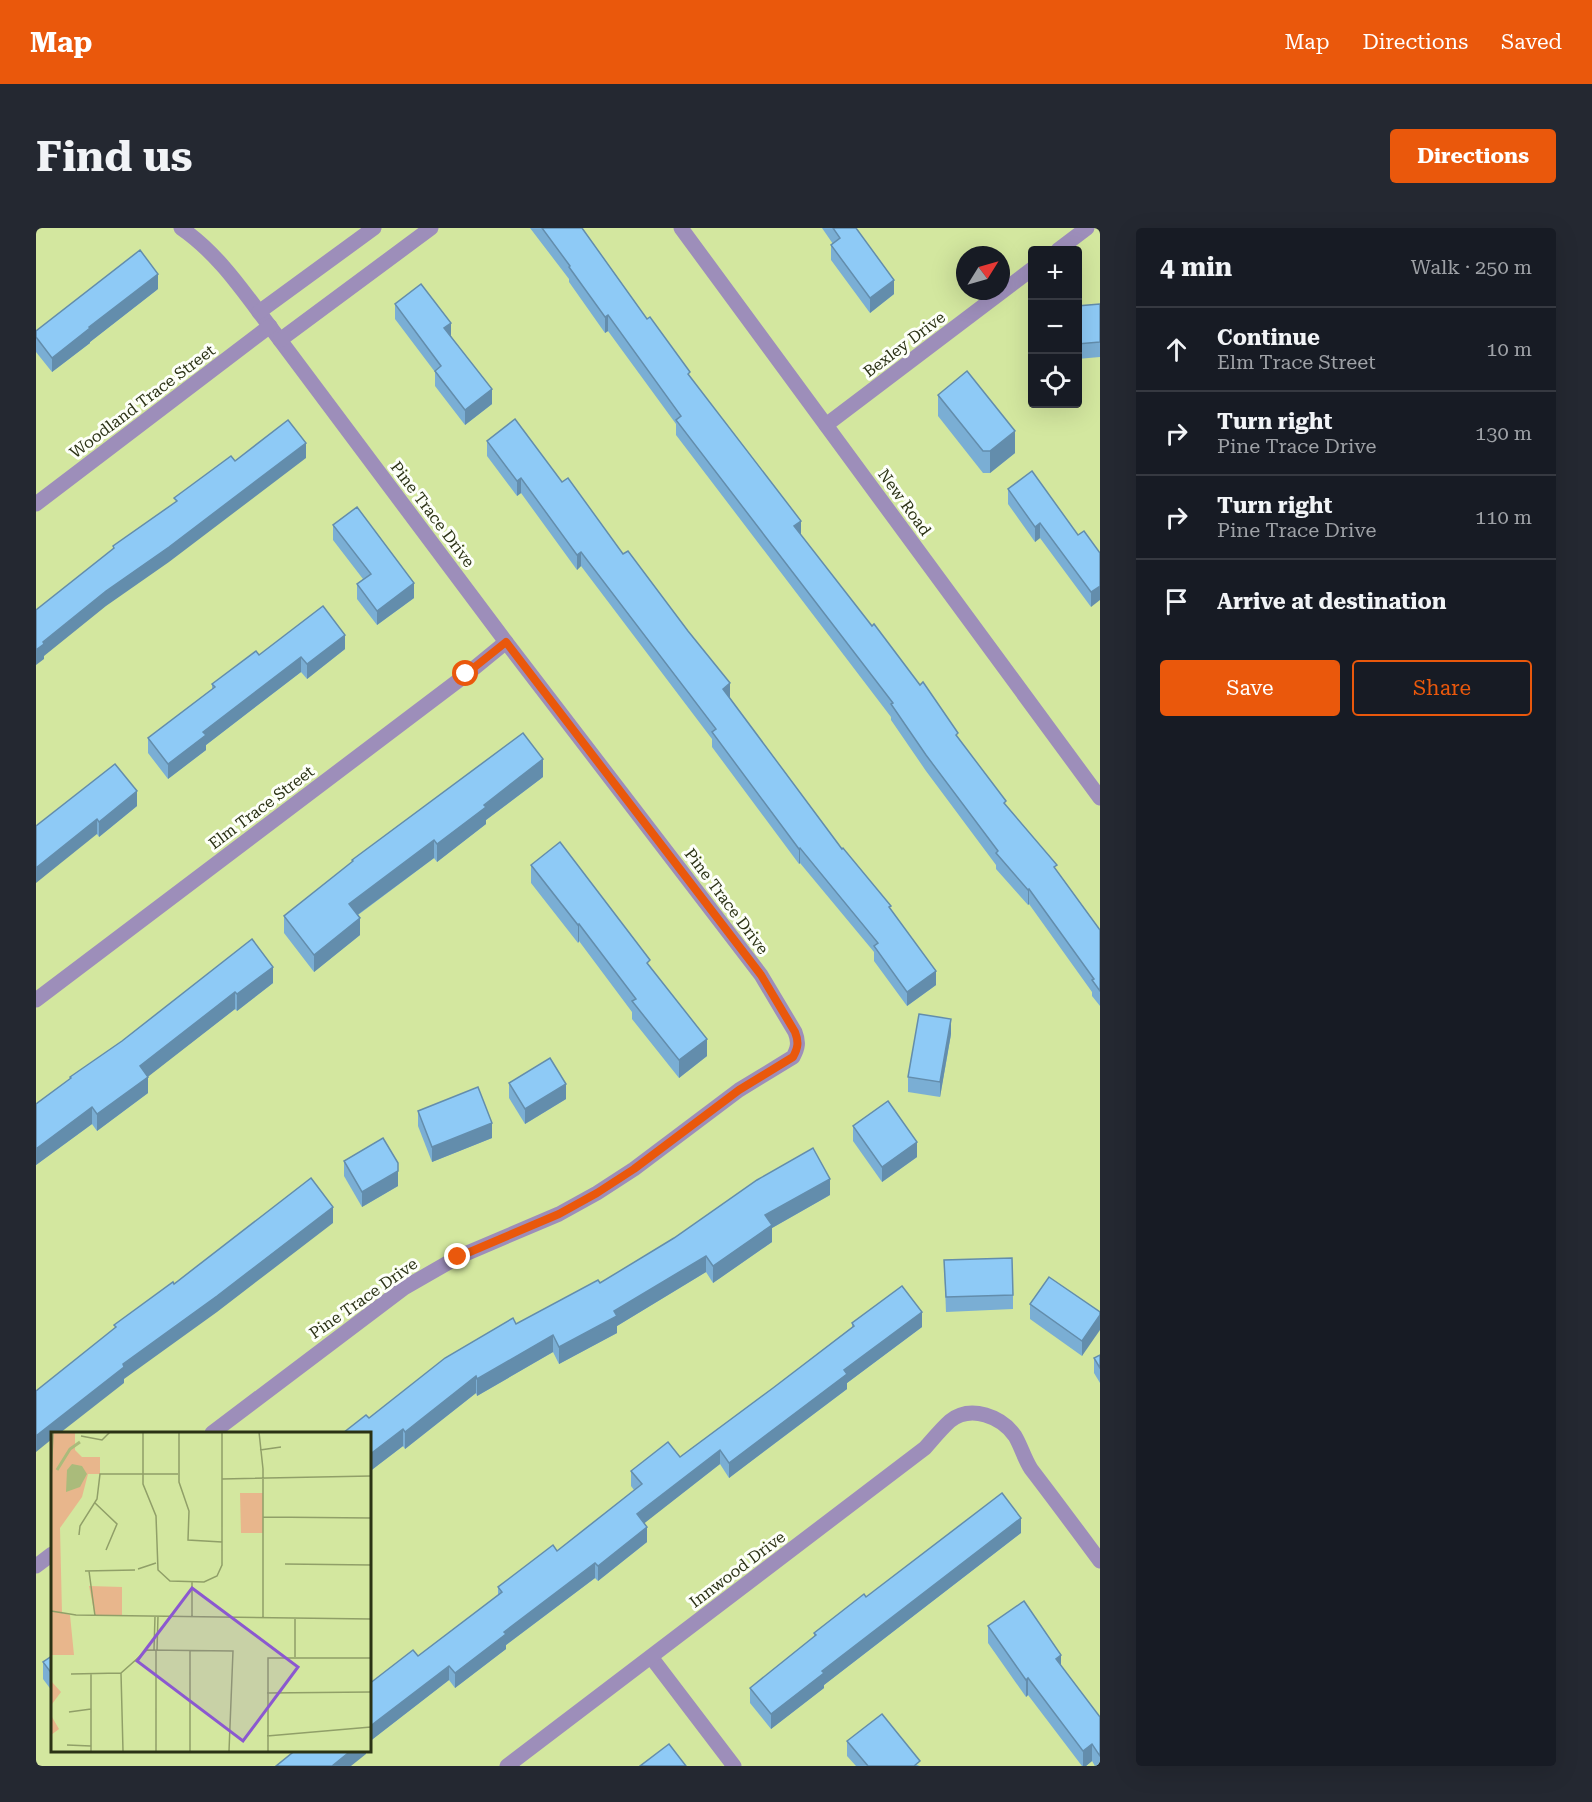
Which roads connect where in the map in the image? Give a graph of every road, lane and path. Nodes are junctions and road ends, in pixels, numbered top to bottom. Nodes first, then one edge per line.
1 (181, 228) edge
2 (374, 228) edge
3 (431, 228) edge
4 (681, 228) edge
5 (1088, 228) edge
6 (1063, 246) edge
7 (1028, 272) edge
8 (259, 312) junction
9 (270, 326) junction
10 (280, 340) junction
11 (826, 425) junction
12 (36, 504) edge
13 (506, 642) junction
14 (1100, 798) edge
15 (36, 1000) edge
16 (213, 1432) edge
17 (51, 1555) edge
18 (1100, 1561) edge
19 (36, 1566) edge
20 (651, 1657) junction
21 (507, 1766) edge
22 (734, 1766) edge

1 - 8 street, Pine Trace Drive
2 - 8 street
3 - 10 street
4 - 11 street, New Road
5 - 6 street
7 - 11 street, Bexley Drive
8 - 9 street, Pine Trace Drive
9 - 10 street, Pine Trace Drive
9 - 12 street, Woodland Trace Street
10 - 13 street, Pine Trace Drive
11 - 14 street, New Road
13 - 15 street, Elm Trace Street
13 - 16 street, Pine Trace Drive
17 - 19 street
18 - 20 street, Innwood Drive
20 - 21 street, Innwood Drive
20 - 22 street

